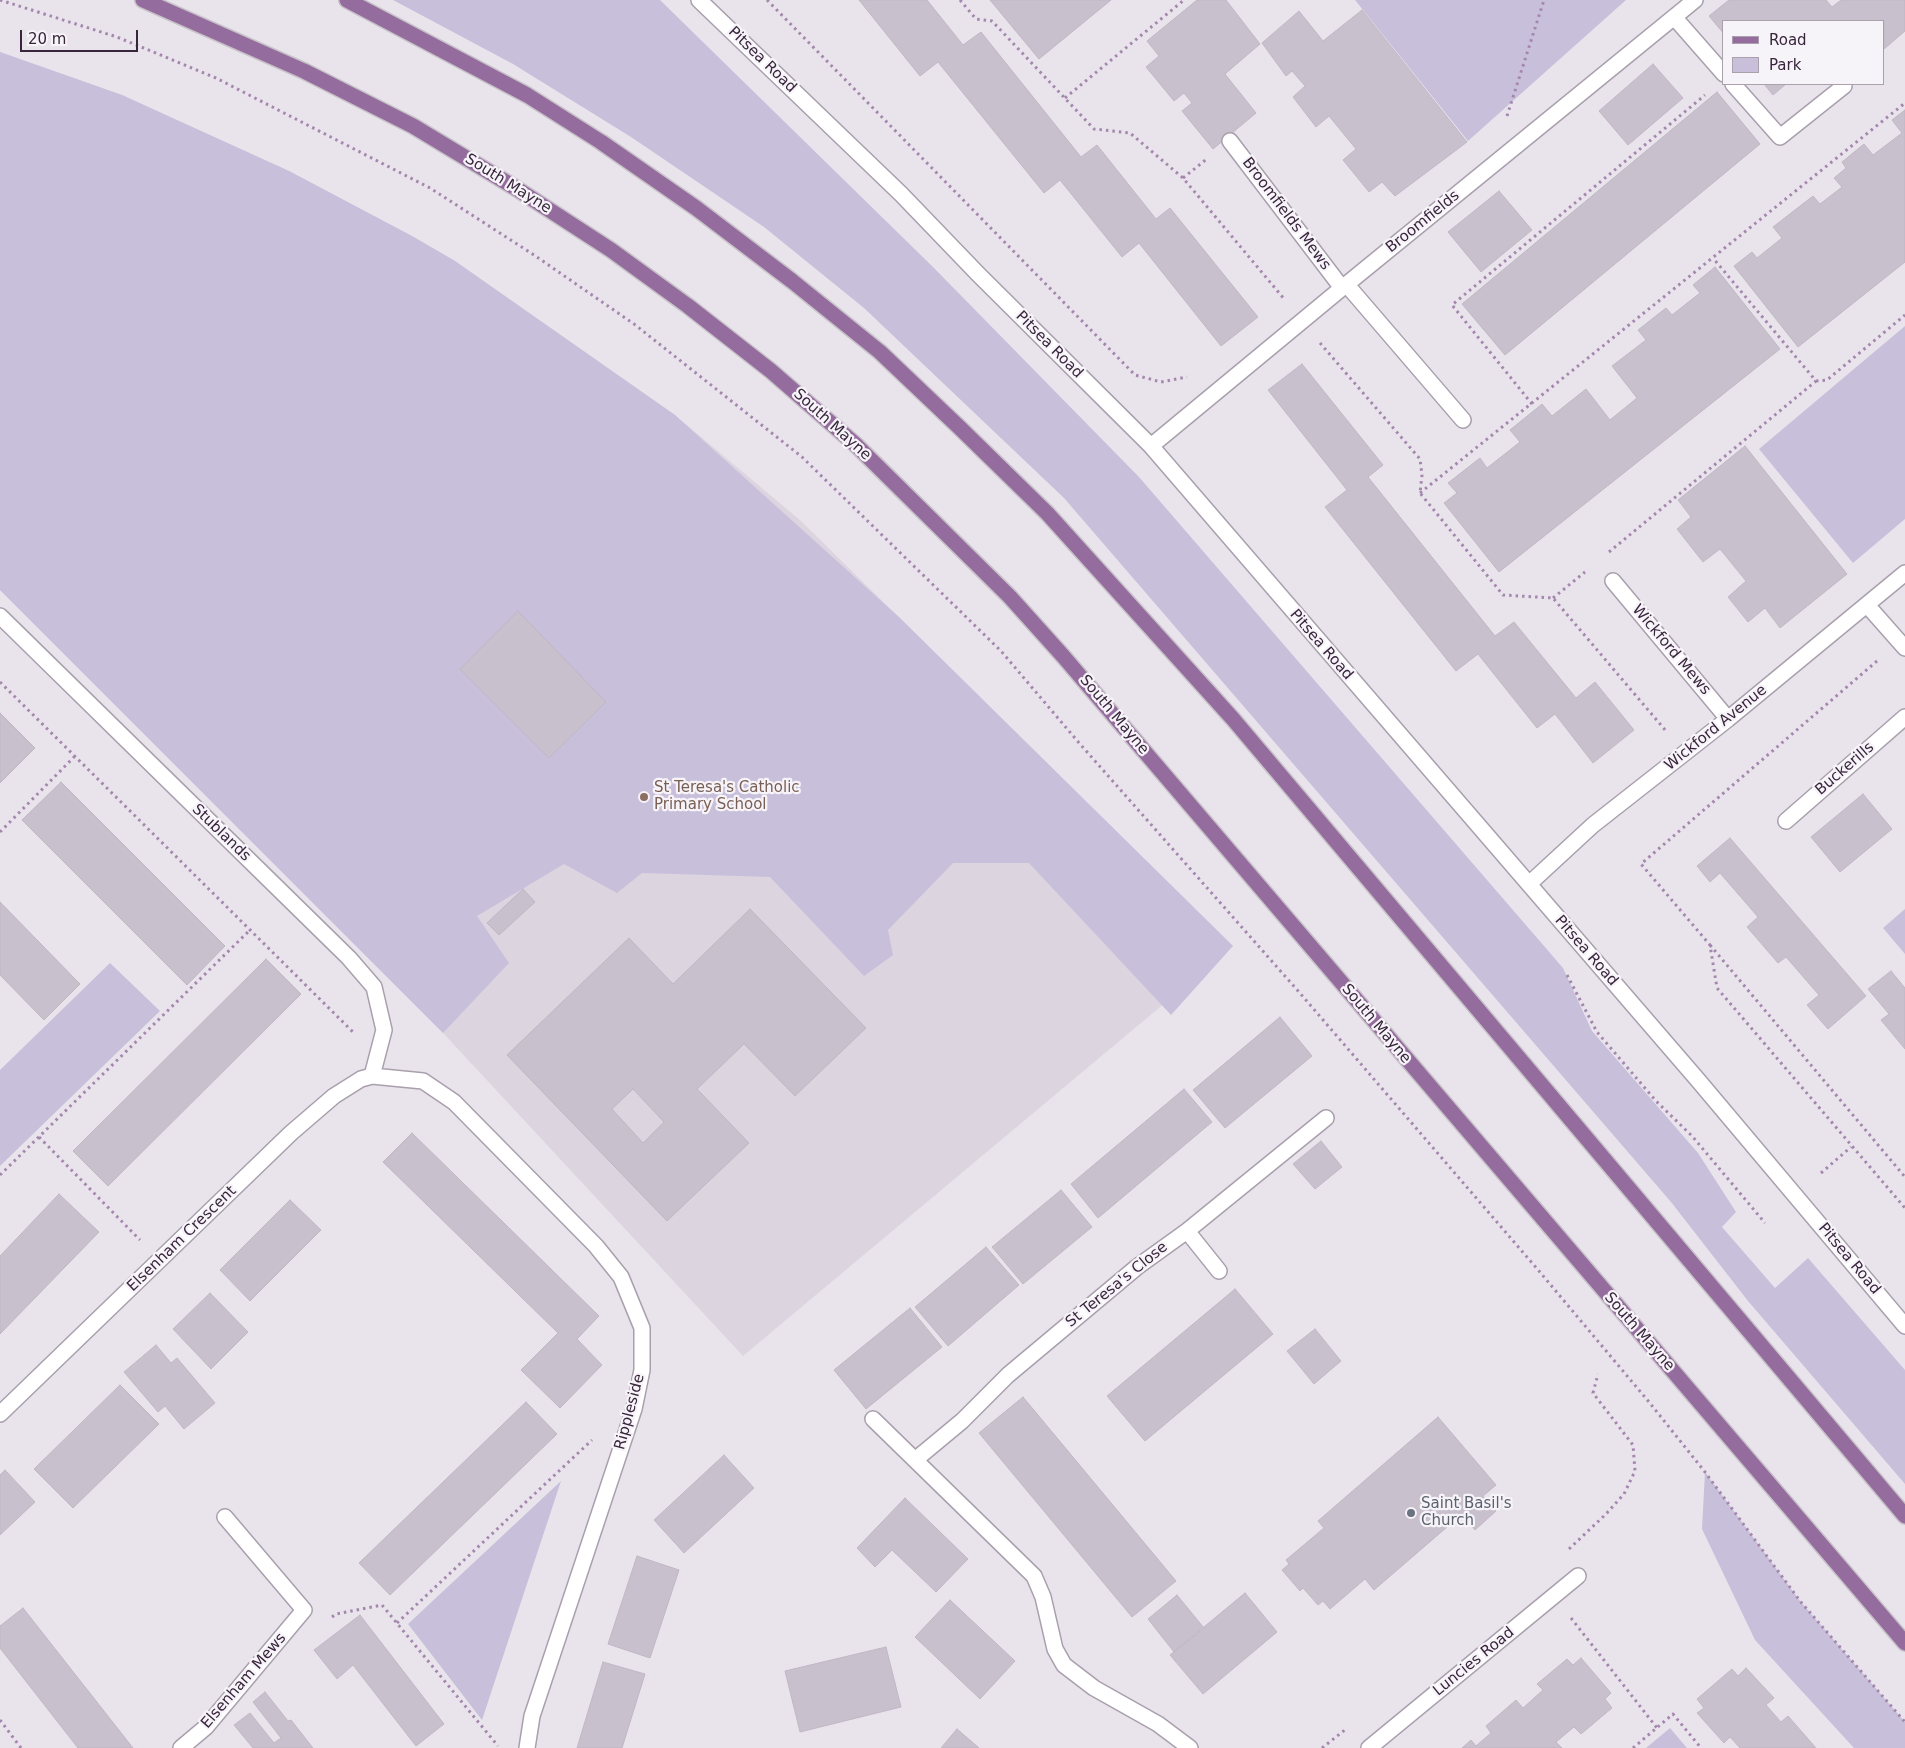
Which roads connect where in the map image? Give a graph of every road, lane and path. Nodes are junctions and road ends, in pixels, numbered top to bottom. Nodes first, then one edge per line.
1 (0, 0) edge
2 (143, 0) edge
3 (348, 0) edge
4 (699, 0) edge
5 (767, 0) edge
6 (960, 0) edge
7 (1184, 0) edge
8 (1544, 0) edge
9 (1695, 0) edge
10 (1674, 18) junction
11 (1722, 72) edge
12 (1734, 85) edge
13 (1844, 86) dead end
14 (1712, 90) dead end
15 (1065, 98) junction
16 (1905, 103) edge
17 (1507, 118) dead end
18 (1230, 141) dead end
19 (1713, 258) junction
20 (1344, 286) junction
21 (1289, 304) dead end
22 (1905, 315) edge
23 (1302, 322) junction
24 (1192, 375) dead end
25 (1816, 381) junction
26 (1532, 404) junction
27 (1463, 420) dead end
28 (1151, 446) junction
29 (1420, 493) junction
30 (1606, 555) dead end
31 (1590, 567) dead end
32 (1905, 573) edge
33 (1613, 581) dead end
34 (1553, 598) junction
35 (1867, 605) junction
36 (0, 616) edge
37 (1905, 648) edge
38 (1881, 658) dead end
39 (0, 682) edge
40 (1905, 717) edge
41 (1728, 719) junction
42 (1668, 733) dead end
43 (75, 756) junction
44 (1786, 821) dead end
45 (0, 832) edge
46 (1529, 884) junction
47 (250, 930) junction
48 (1710, 945) junction
49 (1566, 972) dead end
50 (360, 1038) dead end
51 (372, 1076) junction
52 (1326, 1118) dead end
53 (39, 1137) junction
54 (1851, 1147) junction
55 (1821, 1173) dead end
56 (0, 1175) edge
57 (1905, 1177) edge
58 (1905, 1208) edge
59 (1765, 1223) dead end
60 (1187, 1231) junction
61 (143, 1244) dead end
62 (1219, 1270) dead end
63 (1905, 1326) edge
64 (1598, 1374) dead end
65 (0, 1414) edge
66 (873, 1419) dead end
67 (598, 1434) dead end
68 (915, 1460) junction
69 (1905, 1516) edge
70 (225, 1517) dead end
71 (1567, 1551) dead end
72 (1578, 1576) dead end
73 (1568, 1614) dead end
74 (1905, 1643) edge
75 (0, 1720) edge
76 (1905, 1722) edge
77 (1657, 1728) junction
78 (21, 1748) edge
79 (181, 1748) edge
80 (500, 1748) edge
81 (527, 1748) edge
82 (1190, 1748) edge
83 (1369, 1748) edge
84 (1633, 1748) edge
85 (1702, 1748) edge

1 - 76 path
2 - 74 main road, South Mayne
3 - 69 main road
4 - 28 street, Pitsea Road
5 - 24 path
6 - 15 path
7 - 15 path
8 - 17 path
9 - 10 street, Broomfields
10 - 11 street
10 - 20 street, Broomfields
12 - 13 street
14 - 26 path
15 - 21 path
16 - 19 path
18 - 20 street, Broomfields Mews
19 - 25 path
19 - 26 path
20 - 23 street, Broomfields
20 - 27 street, Broomfields Mews
22 - 25 path
23 - 28 street, Broomfields
23 - 29 path
25 - 30 path
26 - 29 path
28 - 46 street, Pitsea Road
29 - 34 path
31 - 34 path
32 - 35 street, Wickford Avenue
33 - 41 street, Wickford Mews
34 - 42 path
35 - 37 street
35 - 41 street, Wickford Avenue
36 - 51 street, Stublands
38 - 48 path
39 - 43 path
40 - 44 street, Buckerills
41 - 46 street, Wickford Avenue
43 - 45 path
43 - 47 path
46 - 63 street, Pitsea Road
47 - 50 path
47 - 53 path
48 - 54 path
48 - 57 path
49 - 59 path
51 - 65 street, Elsenham Crescent
51 - 81 street, Rippleside
52 - 60 street, St Teresa's Close
53 - 56 path
53 - 61 path
54 - 55 path
54 - 58 path
60 - 62 street
60 - 68 street, St Teresa's Close
64 - 71 path
66 - 68 street
67 - 80 path
68 - 82 street
70 - 79 street, Elsenham Mews
72 - 83 street, Luncies Road
73 - 77 path
75 - 78 path
77 - 84 path
77 - 85 path

